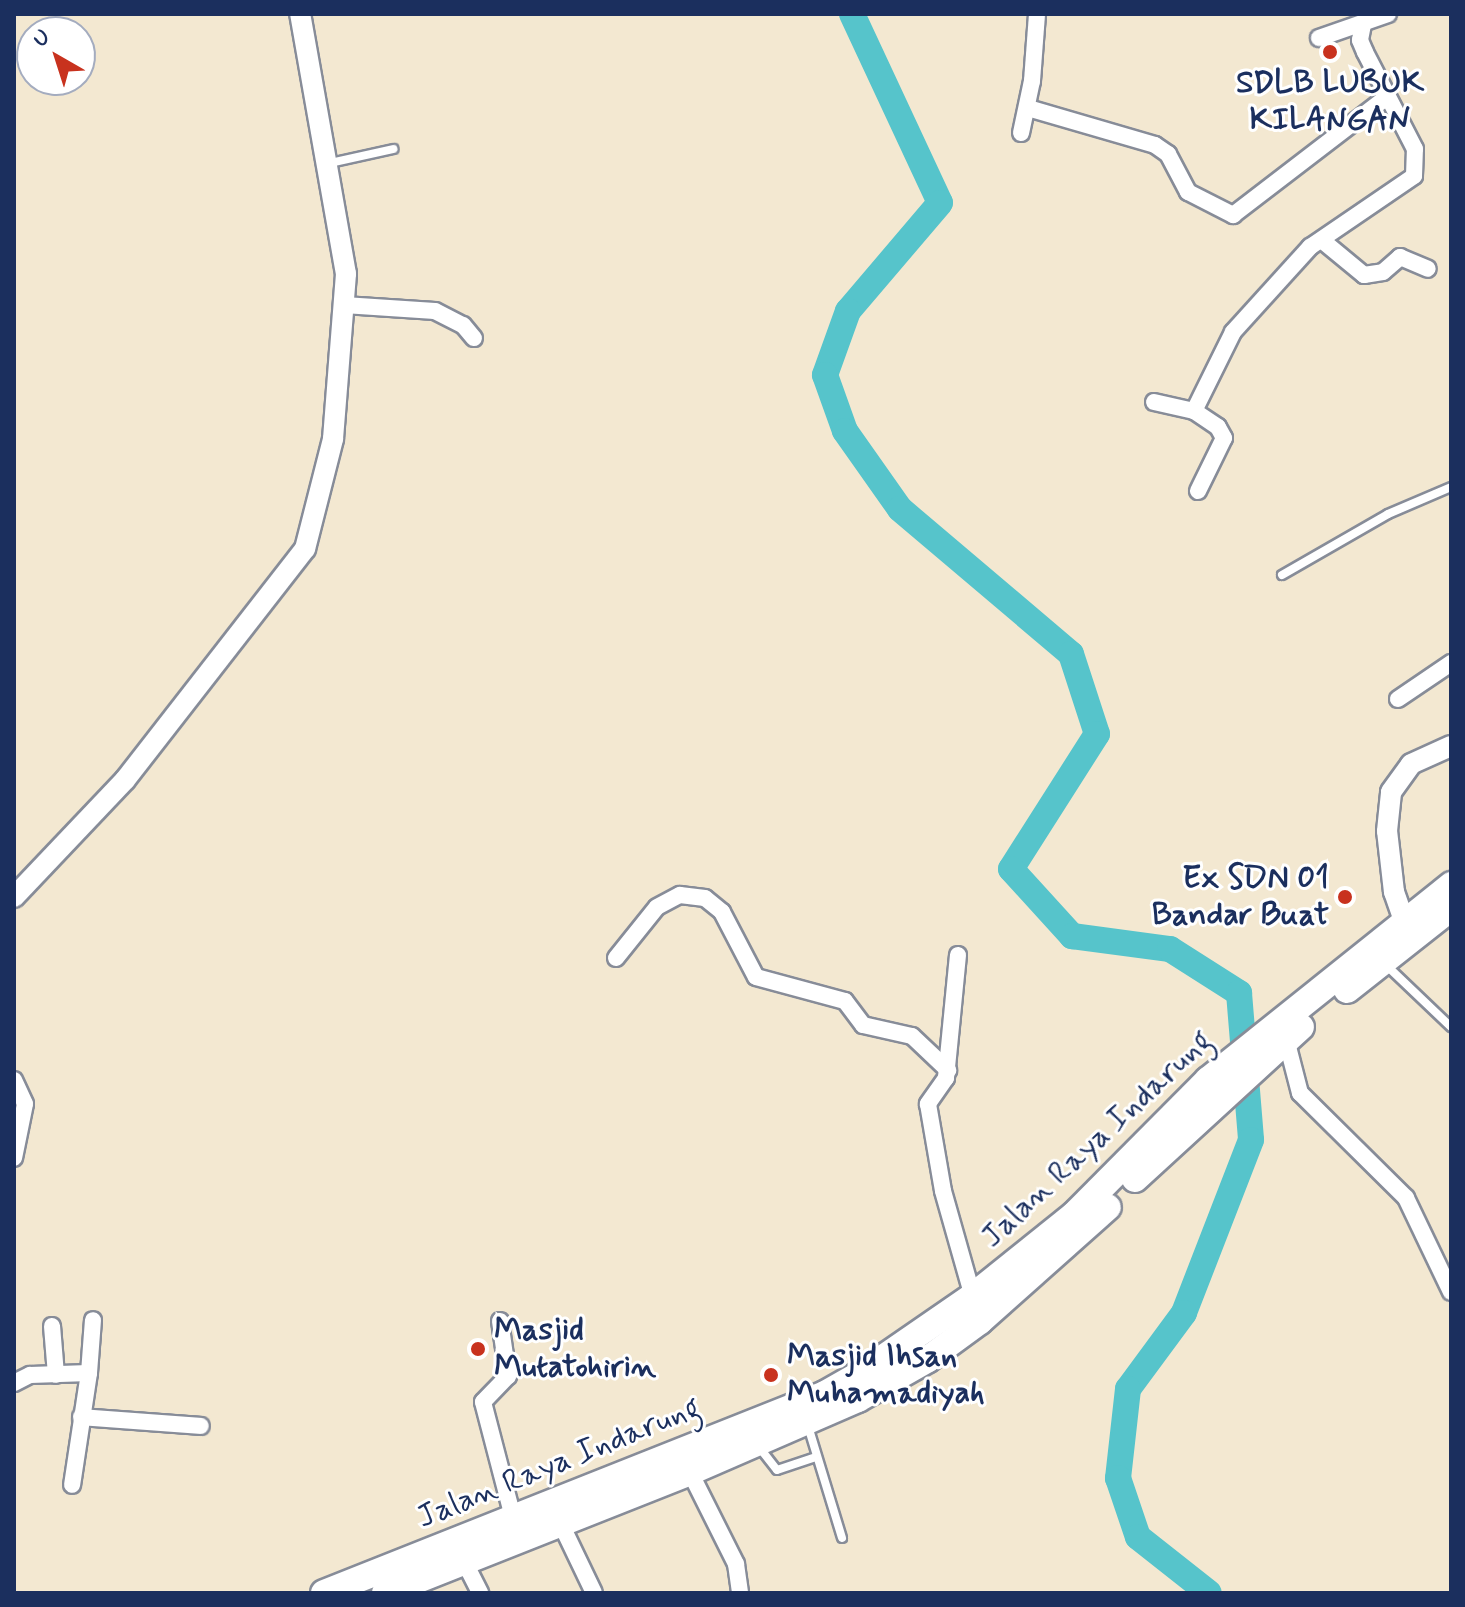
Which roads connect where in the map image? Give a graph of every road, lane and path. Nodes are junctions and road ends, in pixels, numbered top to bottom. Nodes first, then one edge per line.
1 (300, 14) edge
2 (1037, 14) edge
3 (1388, 14) edge
4 (1363, 24) junction
5 (1319, 38) dead end
6 (1388, 96) junction
7 (1028, 108) junction
8 (1021, 133) dead end
9 (393, 149) dead end
10 (330, 163) junction
11 (1324, 242) junction
12 (1428, 269) dead end
13 (344, 305) junction
14 (474, 338) dead end
15 (1154, 402) dead end
16 (1194, 411) junction
17 (1451, 487) edge
18 (1198, 491) dead end
19 (1282, 575) dead end
20 (1451, 663) edge
21 (1398, 699) dead end
22 (1451, 746) edge
23 (1451, 885) edge
24 (14, 897) edge
25 (1451, 908) edge
26 (1407, 930) junction
27 (958, 955) dead end
28 (616, 958) dead end
29 (1383, 961) junction
30 (1451, 1027) edge
31 (1278, 1038) junction
32 (948, 1070) junction
33 (14, 1080) edge
34 (14, 1158) edge
35 (1451, 1292) edge
36 (977, 1308) junction
37 (93, 1320) dead end
38 (500, 1321) dead end
39 (52, 1326) dead end
40 (89, 1373) junction
41 (56, 1375) junction
42 (14, 1383) edge
43 (81, 1417) junction
44 (807, 1421) junction
45 (201, 1426) dead end
46 (757, 1443) junction
47 (816, 1457) junction
48 (690, 1472) junction
49 (72, 1485) dead end
50 (513, 1517) junction
51 (561, 1524) junction
52 (842, 1538) dead end
53 (464, 1561) junction
54 (324, 1593) edge
55 (385, 1593) edge
56 (480, 1593) edge
57 (594, 1593) edge
58 (740, 1593) edge

1 - 10 street
2 - 7 street
3 - 4 street
4 - 5 street
4 - 6 street
6 - 7 street
6 - 11 street
7 - 8 street
9 - 10 lane
10 - 13 street
11 - 12 street
11 - 16 street
13 - 14 street
13 - 24 street
15 - 16 street
16 - 18 street
17 - 19 lane
20 - 21 street
22 - 26 street
23 - 26 highway, Jalan Raya Indarung
25 - 26 highway, Jalan Raya Indarung
26 - 29 highway, Jalan Raya Indarung
26 - 31 highway, Jalan Raya Indarung
27 - 32 street
28 - 32 street
29 - 30 lane
29 - 31 highway, Jalan Raya Indarung
31 - 35 street
31 - 36 highway, Jalan Raya Indarung
31 - 36 highway, Jalan Raya Indarung
32 - 36 street
33 - 34 street
36 - 44 highway, Jalan Raya Indarung
36 - 50 highway, Jalan Raya Indarung
37 - 40 street
38 - 50 street
39 - 41 street
40 - 41 street
40 - 43 street
41 - 42 street
43 - 45 street
43 - 49 street
44 - 46 highway, Jalan Raya Indarung
44 - 47 lane
46 - 47 lane
46 - 48 highway, Jalan Raya Indarung
47 - 52 lane
48 - 51 highway, Jalan Raya Indarung
48 - 58 street
50 - 54 highway, Jalan Raya Indarung
51 - 53 highway, Jalan Raya Indarung
51 - 57 street
53 - 55 highway, Jalan Raya Indarung
53 - 56 street

